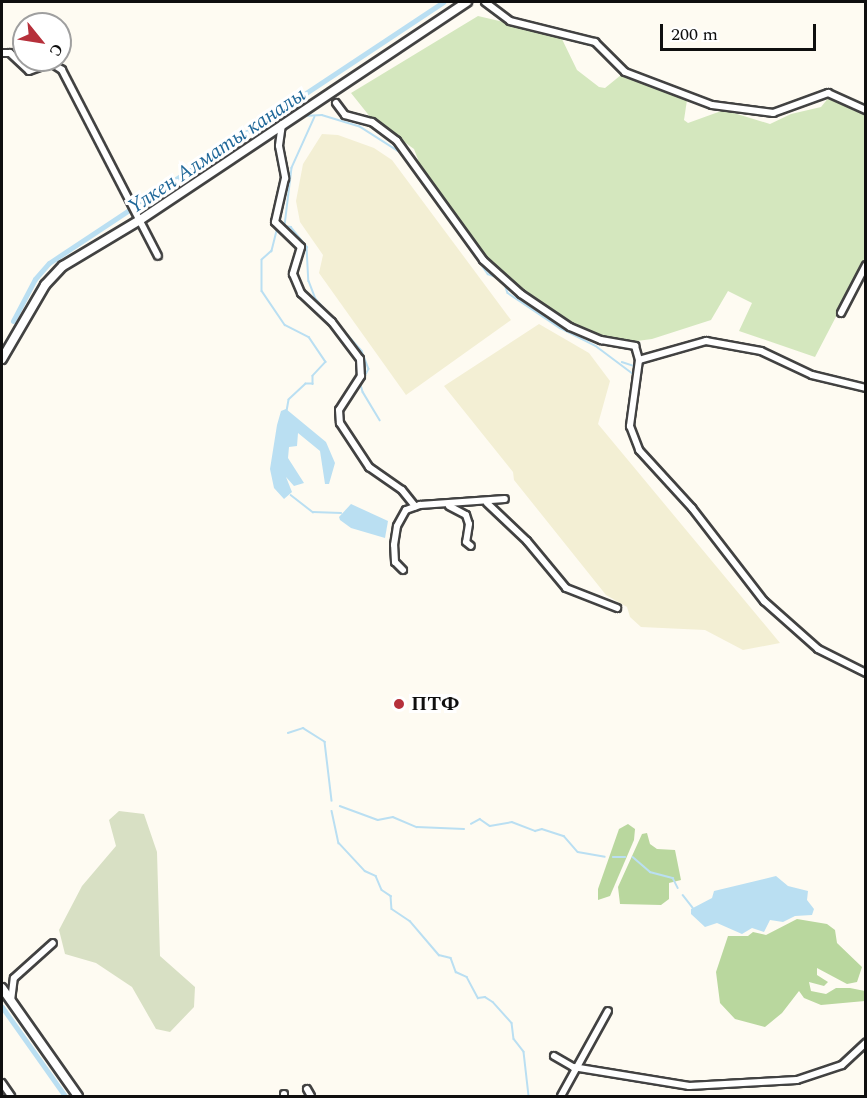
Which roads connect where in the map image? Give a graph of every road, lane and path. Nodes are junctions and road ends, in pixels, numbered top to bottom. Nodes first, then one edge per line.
1 (467, 2) edge
2 (485, 2) edge
3 (2, 53) edge
4 (336, 103) dead end
5 (866, 110) edge
6 (282, 123) junction
7 (266, 133) junction
8 (280, 138) junction
9 (139, 218) junction
10 (158, 256) dead end
11 (866, 265) edge
12 (841, 313) dead end
13 (2, 358) edge
14 (639, 360) junction
15 (866, 387) edge
16 (505, 499) dead end
17 (487, 503) junction
18 (415, 506) junction
19 (448, 506) junction
20 (471, 546) dead end
21 (402, 570) dead end
22 (617, 608) dead end
23 (866, 673) edge
24 (53, 943) dead end
25 (2, 988) edge
26 (11, 1002) junction
27 (608, 1011) dead end
28 (866, 1043) edge
29 (554, 1056) dead end
30 (576, 1068) junction
31 (2, 1083) edge
32 (307, 1089) dead end
33 (11, 1096) edge
34 (78, 1096) edge
35 (311, 1096) edge
36 (561, 1096) edge

1 - 6 street
2 - 5 street
3 - 9 street
4 - 14 street
6 - 7 street
6 - 8 street
7 - 8 street
7 - 9 street
8 - 18 street
9 - 10 street
9 - 13 street
11 - 12 street
14 - 15 street
14 - 23 street
16 - 17 street
17 - 19 street
17 - 22 street
18 - 19 street
18 - 21 street
19 - 20 street
24 - 26 street
25 - 26 street
26 - 34 street
27 - 30 street
28 - 30 street
29 - 30 street
30 - 36 street
31 - 33 street
32 - 35 street

